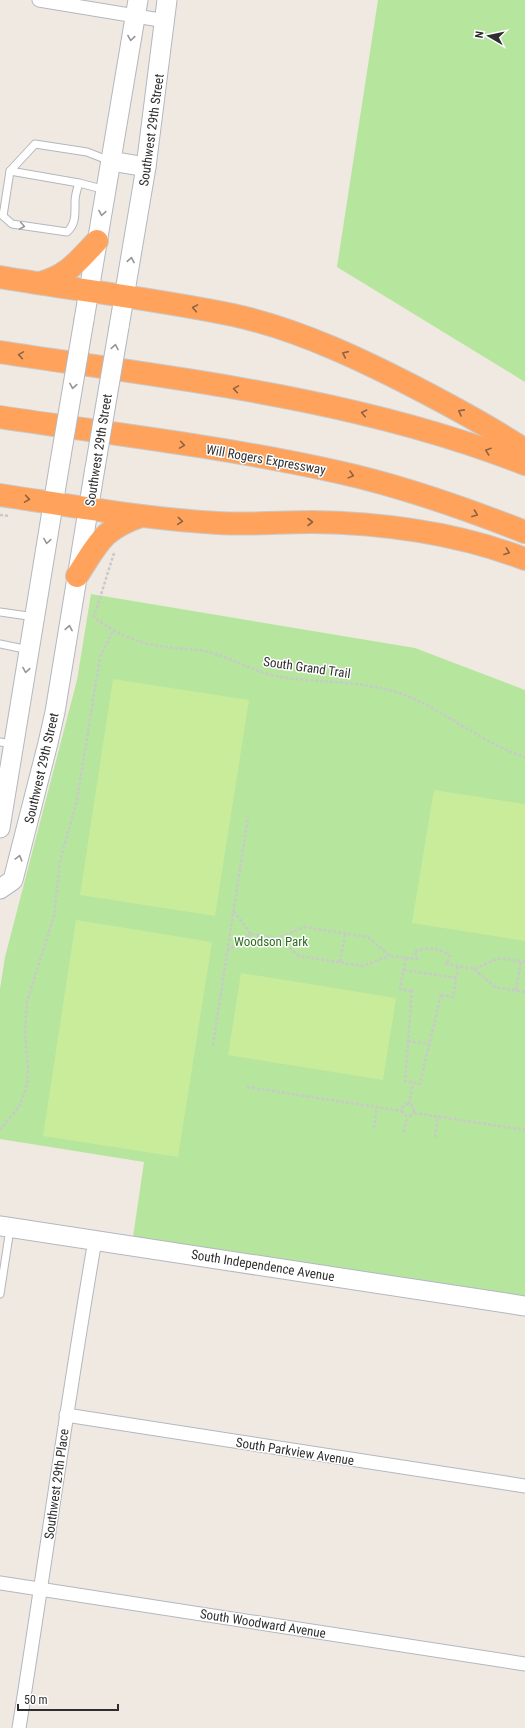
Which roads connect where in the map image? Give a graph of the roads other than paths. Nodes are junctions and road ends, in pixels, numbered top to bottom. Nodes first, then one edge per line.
1 (167, 0) edge
2 (47, 1) edge
3 (136, 8) edge
4 (166, 21) junction
5 (111, 161) junction
6 (146, 167) junction
7 (10, 171) junction
8 (79, 183) junction
9 (106, 190) junction
10 (98, 241) junction
11 (0, 277) edge
12 (39, 283) junction
13 (89, 289) junction
14 (124, 296) junction
15 (0, 352) edge
16 (0, 416) edge
17 (525, 450) edge
18 (525, 464) edge
19 (0, 495) edge
20 (54, 503) junction
21 (88, 509) junction
22 (142, 516) junction
23 (525, 532) edge
24 (525, 558) edge
25 (77, 576) junction
26 (0, 612) edge
27 (35, 617) junction
28 (0, 644) edge
29 (30, 650) junction
30 (7, 743) edge
31 (0, 828) edge
32 (0, 889) edge
33 (5, 1227) edge
34 (95, 1240) junction
35 (0, 1294) edge
36 (525, 1306) edge
37 (66, 1415) junction
38 (525, 1486) edge
39 (0, 1583) edge
40 (42, 1589) junction
41 (525, 1664) edge
42 (19, 1728) edge

1 - 4 main road, Southwest 29th Street
2 - 3 street
3 - 4 street
3 -> 5 main road, Southwest 29th Street
4 - 6 main road, Southwest 29th Street
5 - 6 main road
5 - 7 lane
5 - 9 main road, Southwest 29th Street
14 -> 6 main road, Southwest 29th Street
7 - 8 lane
7 -> 8 lane
8 - 9 lane
9 -> 10 main road, Southwest 29th Street
10 - 12 highway
10 - 13 main road, Southwest 29th Street
11 - 12 highway
12 - 13 highway
13 - 14 highway
13 -> 20 main road, Southwest 29th Street, bridge
17 -> 14 highway
21 -> 14 main road, Southwest 29th Street, bridge
18 -> 15 highway
16 -> 23 highway, Will Rogers Expressway
19 -> 20 highway
20 - 21 highway
20 -> 27 main road, Southwest 29th Street
21 - 22 highway
21 - 25 main road, Southwest 29th Street
22 -> 24 highway
22 - 25 highway
32 -> 25 main road, Southwest 29th Street
26 - 27 lane
27 - 29 main road, Southwest 29th Street
28 - 29 lane
29 -> 30 main road, Southwest 29th Street
30 - 31 main road, Southwest 29th Street
33 - 34 main road, South Independence Avenue
33 - 35 lane
34 - 36 main road, South Independence Avenue
34 - 37 street, Southwest 29th Place
37 - 38 street, South Parkview Avenue
37 - 40 street, Southwest 29th Place
39 - 40 street, South Woodward Avenue
40 - 41 street, South Woodward Avenue
40 - 42 street, Southwest 29th Place

